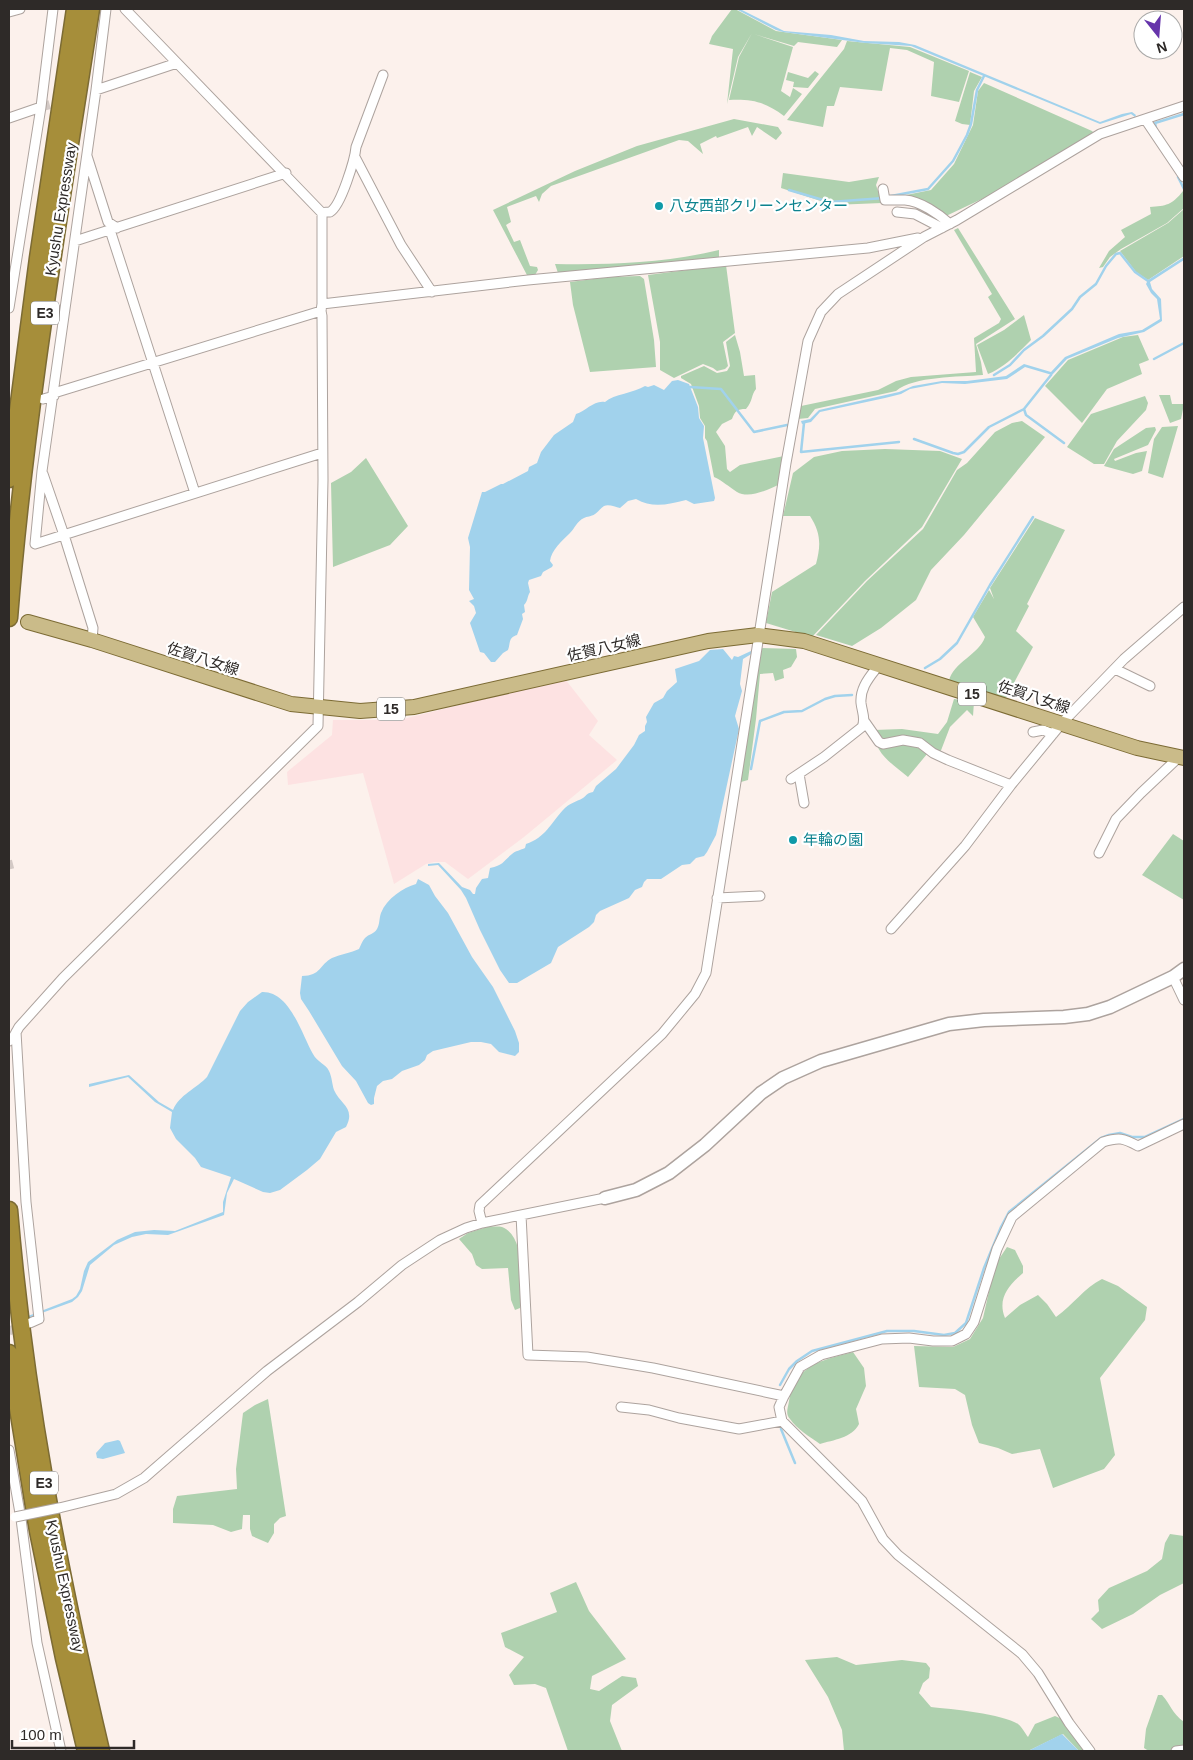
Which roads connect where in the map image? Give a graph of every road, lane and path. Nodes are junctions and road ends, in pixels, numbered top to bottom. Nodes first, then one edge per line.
1 (20, 9) edge
2 (53, 9) edge
3 (75, 9) edge
4 (91, 9) edge
5 (106, 9) edge
6 (125, 9) edge
7 (9, 12) edge
8 (178, 63) junction
9 (384, 76) dead end
10 (96, 90) junction
11 (1184, 106) edge
12 (41, 107) junction
13 (9, 118) edge
14 (1144, 120) junction
15 (86, 154) junction
16 (355, 157) junction
17 (286, 174) junction
18 (1184, 177) edge
19 (883, 189) dead end
20 (322, 212) junction
21 (897, 212) dead end
22 (946, 226) junction
23 (113, 229) junction
24 (924, 237) junction
25 (75, 241) junction
26 (13, 260) edge
27 (432, 292) junction
28 (322, 307) junction
29 (9, 308) edge
30 (153, 362) junction
31 (54, 394) junction
32 (44, 399) dead end
33 (322, 453) junction
34 (42, 471) junction
35 (9, 479) edge
36 (195, 493) junction
37 (64, 535) junction
38 (1184, 606) edge
39 (9, 618) edge
40 (28, 622) dead end
41 (758, 635) junction
42 (92, 640) junction
43 (1115, 669) junction
44 (875, 670) dead end
45 (1150, 686) dead end
46 (319, 707) junction
47 (865, 722) junction
48 (1058, 728) junction
49 (1033, 732) dead end
50 (1181, 758) edge
51 (1011, 785) junction
52 (804, 803) dead end
53 (1099, 852) dead end
54 (760, 896) dead end
55 (717, 898) junction
56 (891, 929) dead end
57 (1184, 969) edge
58 (1173, 977) junction
59 (1184, 1000) edge
60 (16, 1032) junction
61 (9, 1041) edge
62 (1184, 1124) edge
63 (605, 1198) joint
64 (9, 1210) edge
65 (521, 1215) junction
66 (482, 1222) junction
67 (30, 1323) dead end
68 (9, 1353) edge
69 (784, 1396) junction
70 (621, 1407) dead end
71 (782, 1421) junction
72 (9, 1450) edge
73 (13, 1499) edge
74 (12, 1517) edge
75 (1184, 1750) edge
76 (61, 1751) edge
77 (86, 1751) edge
78 (101, 1751) edge
79 (1090, 1751) edge
80 (1176, 1751) edge

1 - 7 street
2 - 12 street
3 - 35 highway, Kyushu Expressway / E3
4 - 39 highway, Kyushu Expressway / E3
5 - 10 street
6 - 8 street
8 - 10 street
8 - 17 street
9 - 16 street
10 - 15 street
11 - 14 street
12 - 13 street
12 - 26 street
14 - 18 street
14 - 22 street
15 - 23 street
15 - 25 street
16 - 20 street
16 - 27 street
17 - 20 street
17 - 23 street
19 - 22 street
20 - 28 street
21 - 22 street
22 - 24 street
23 - 25 street
23 - 30 street
24 - 27 street
24 - 41 street
25 - 31 street
26 - 29 street
27 - 28 street
28 - 30 street
28 - 33 street
30 - 31 street
30 - 36 street
31 - 32 street
31 - 34 street
33 - 36 street
33 - 46 street
34 - 37 street
34 - 37 street
36 - 37 street
37 - 42 street
38 - 43 street
40 - 42 main road, 佐賀八女線 / 15
41 - 46 main road, 佐賀八女線 / 15
41 - 48 main road, 佐賀八女線 / 15
41 - 55 street
42 - 46 main road, 佐賀八女線 / 15
43 - 45 street
43 - 48 street
44 - 47 street
46 - 60 street
47 - 51 street
47 - 52 street
48 - 49 street
48 - 50 main road, 佐賀八女線 / 15
48 - 51 street
50 - 53 street
51 - 56 street
54 - 55 street
55 - 66 street
57 - 58 street
58 - 59 street
58 - 63 street
60 - 61 street
60 - 67 street
62 - 69 street
63 - 65 street
64 - 78 highway, Kyushu Expressway / E3
65 - 66 street
65 - 69 street
66 - 74 street, bridge
68 - 77 highway, Kyushu Expressway / E3
69 - 71 street
70 - 71 street
71 - 79 street
72 - 73 street
73 - 76 street
75 - 80 street

